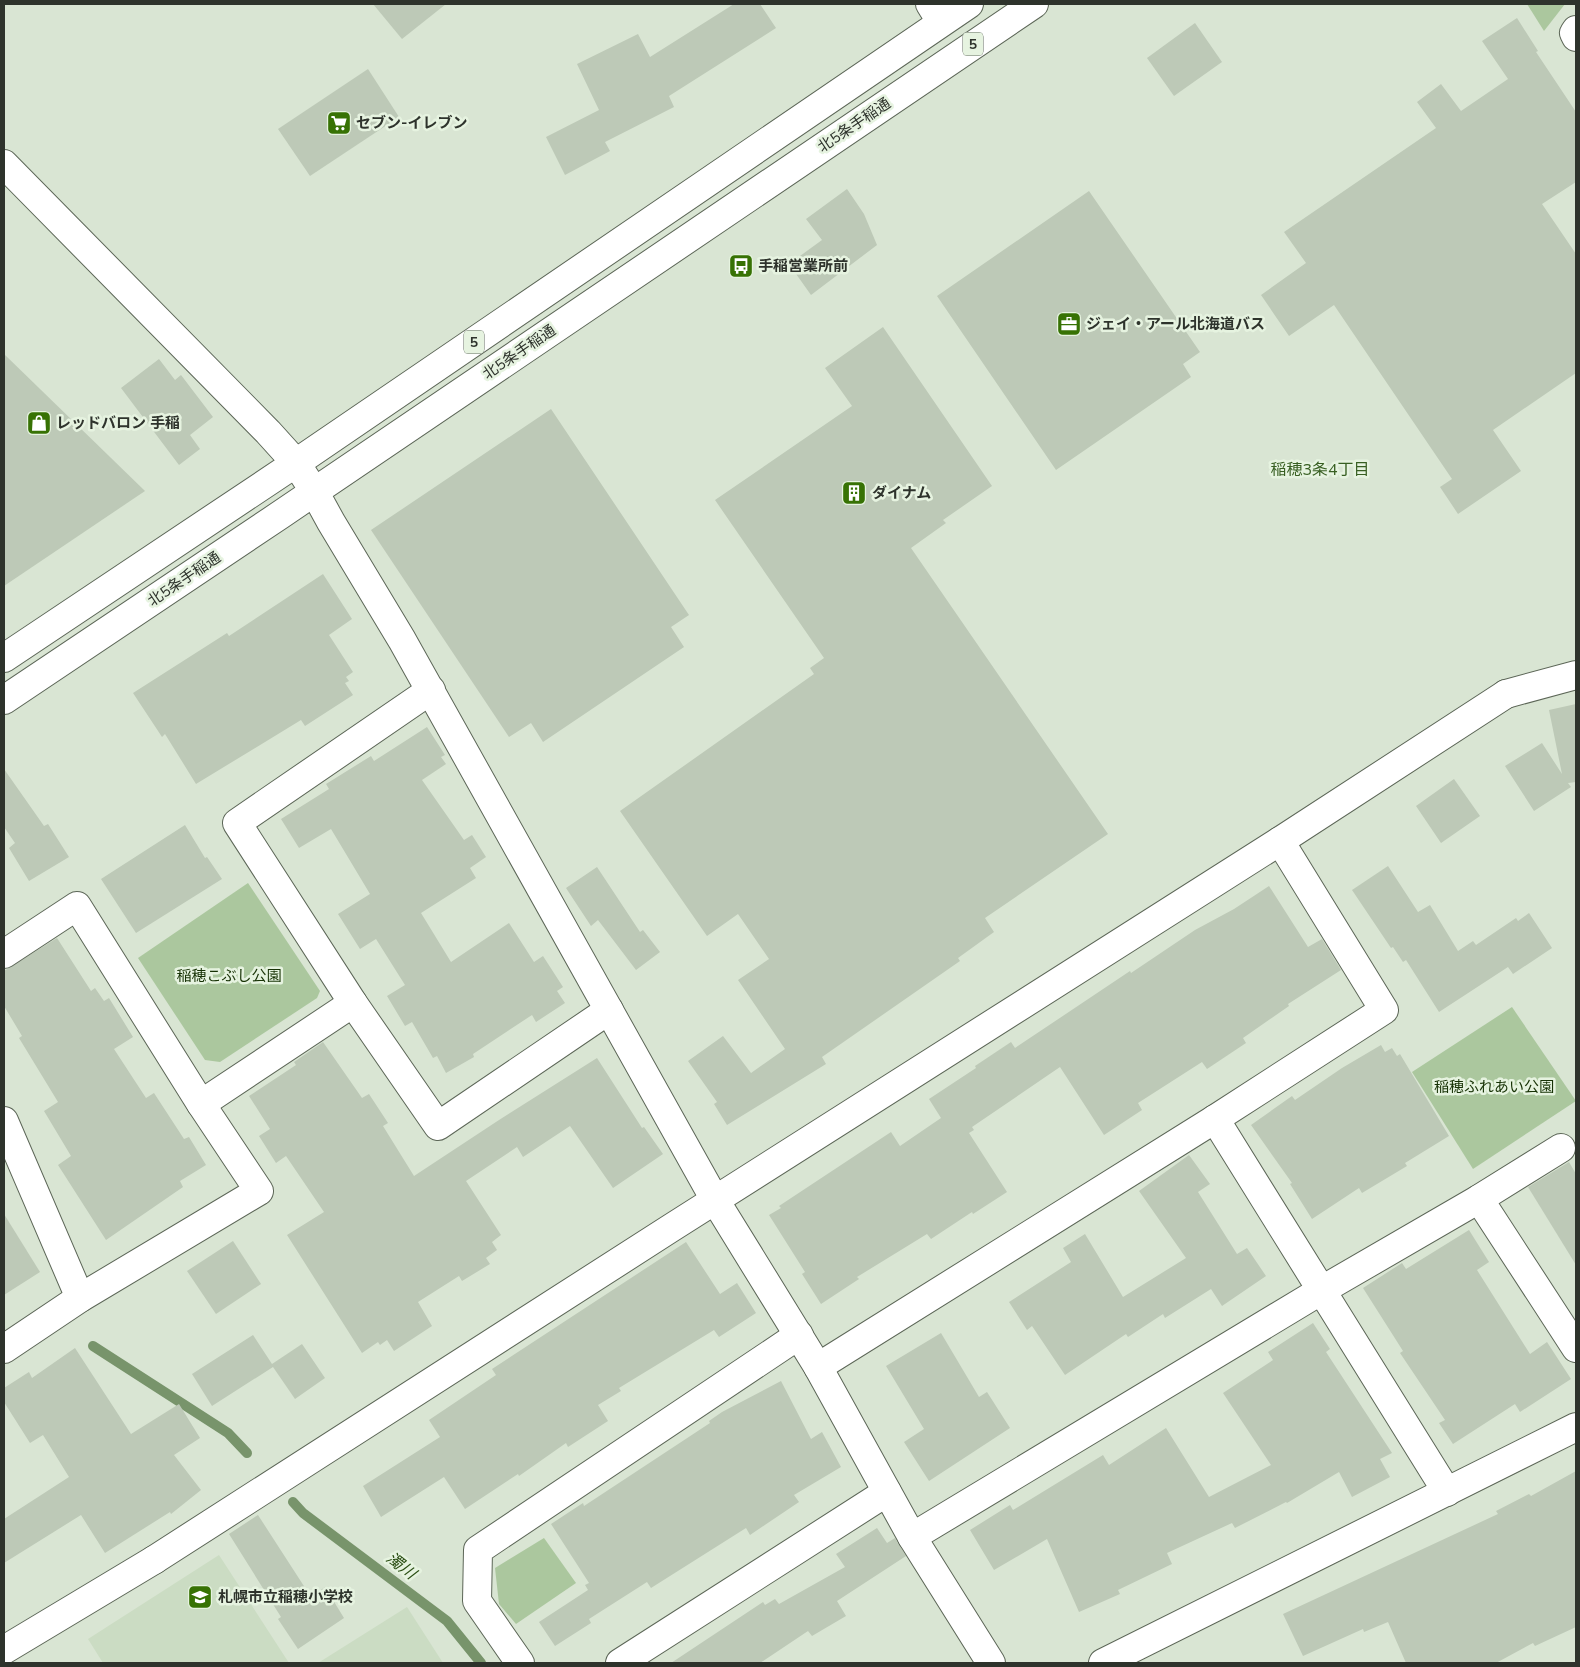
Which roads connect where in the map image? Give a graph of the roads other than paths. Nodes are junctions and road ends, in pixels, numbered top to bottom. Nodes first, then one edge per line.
1 (968, 4) edge
2 (1034, 4) edge
3 (936, 13) edge
4 (1576, 30) edge
5 (1576, 36) edge
6 (4, 164) edge
7 (296, 463) junction
8 (314, 491) junction
9 (4, 658) edge
10 (1576, 675) edge
11 (431, 690) junction
12 (4, 700) edge
13 (1280, 841) junction
14 (4, 954) edge
15 (353, 1003) junction
16 (609, 1010) junction
17 (201, 1104) junction
18 (1215, 1119) junction
19 (6, 1132) edge
20 (1561, 1148) dead end
21 (1479, 1199) junction
22 (715, 1200) junction
23 (1322, 1290) junction
24 (80, 1298) junction
25 (799, 1335) junction
26 (1576, 1348) edge
27 (4, 1349) edge
28 (818, 1367) junction
29 (1576, 1427) edge
30 (887, 1492) junction
31 (1447, 1492) junction
32 (912, 1537) junction
33 (4, 1650) edge
34 (520, 1663) edge
35 (620, 1663) edge
36 (991, 1663) edge
37 (1103, 1663) edge

1 - 3 main road, 5
2 - 8 main road, 北5条手稲通 / 5
3 - 7 main road, 5
4 - 5 main road
6 - 7 main road
7 - 8 main road
7 - 9 main road, 5
8 - 11 main road
8 - 12 main road, 北5条手稲通 / 5
10 - 13 main road
11 - 15 main road
11 - 16 main road
13 - 18 main road
13 - 22 main road
14 - 17 main road
15 - 16 main road
15 - 17 main road
16 - 22 main road
17 - 24 main road
18 - 23 main road
18 - 28 main road
19 - 24 main road
20 - 21 main road
21 - 23 main road
21 - 26 main road
22 - 25 main road
22 - 33 main road
23 - 31 main road
23 - 32 main road
24 - 27 main road
25 - 28 main road
25 - 34 main road
28 - 30 main road
29 - 31 main road
30 - 32 main road
30 - 35 main road
31 - 37 main road
32 - 36 main road

